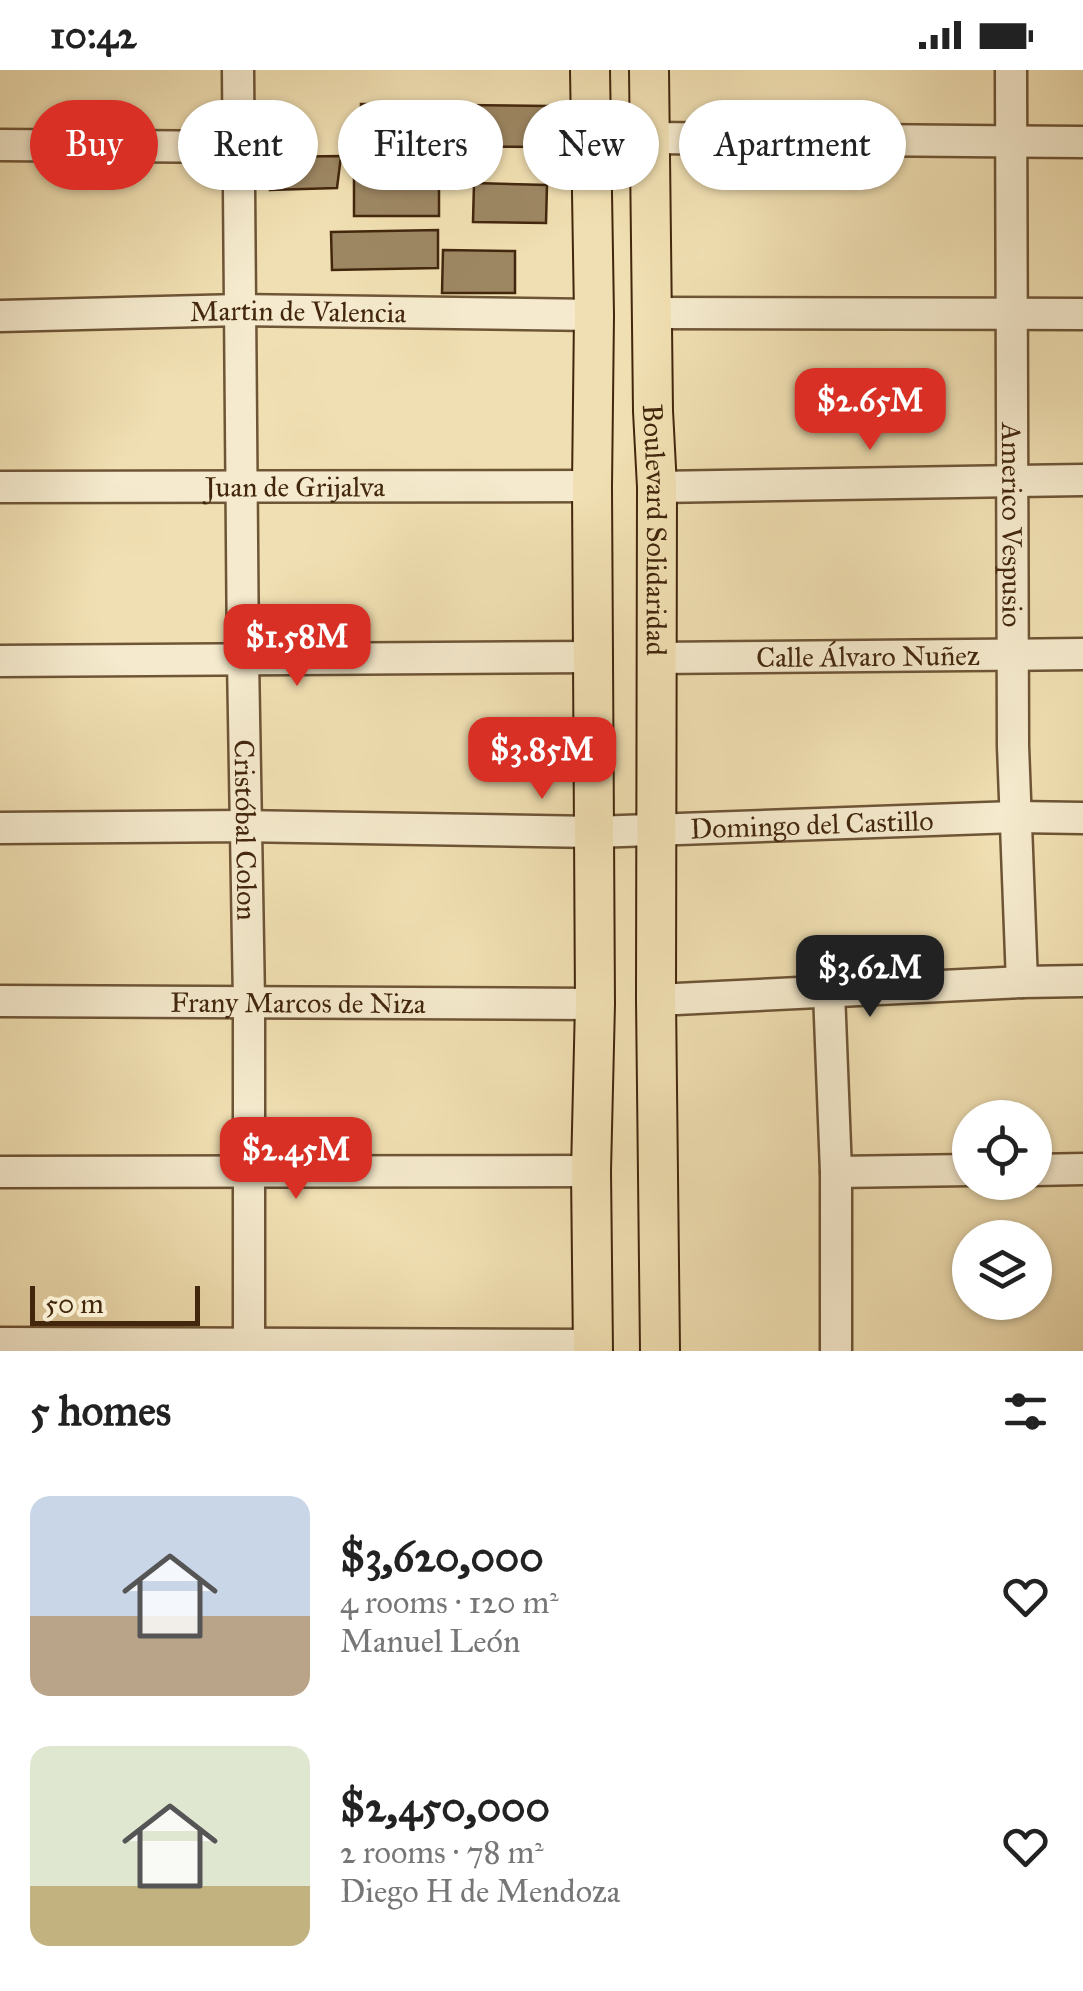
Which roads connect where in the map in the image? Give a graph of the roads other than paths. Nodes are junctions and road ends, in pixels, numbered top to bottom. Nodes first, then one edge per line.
1 (238, 70) edge
2 (590, 70) edge
3 (649, 70) edge
4 (1011, 70) edge
5 (238, 100) edge
6 (649, 100) edge
7 (659, 138) edge
8 (1012, 142) junction
9 (1083, 142) edge
10 (0, 146) edge
11 (178, 147) edge
12 (240, 190) edge
13 (651, 190) edge
14 (241, 310) junction
15 (594, 314) junction
16 (653, 314) junction
17 (1083, 314) edge
18 (1013, 315) junction
19 (0, 316) edge
20 (1014, 480) junction
21 (1083, 480) edge
22 (242, 485) junction
23 (592, 486) junction
24 (0, 487) edge
25 (657, 487) junction
26 (1013, 654) junction
27 (1083, 654) edge
28 (594, 657) junction
29 (656, 658) junction
30 (243, 659) junction
31 (0, 661) edge
32 (1015, 816) junction
33 (1083, 818) edge
34 (245, 826) junction
35 (0, 828) edge
36 (656, 830) junction
37 (594, 832) junction
38 (1083, 981) edge
39 (1022, 982) junction
40 (829, 992) junction
41 (656, 1000) junction
42 (0, 1001) edge
43 (249, 1001) junction
44 (595, 1004) junction
45 (1083, 1169) edge
46 (952, 1170) edge
47 (1052, 1170) edge
48 (592, 1171) junction
49 (0, 1172) edge
50 (249, 1172) junction
51 (836, 1172) junction
52 (0, 1343) edge
53 (249, 1347) edge
54 (593, 1348) edge
55 (660, 1351) edge
56 (836, 1351) edge

1 - 5 street, Cristóbal Colon
2 - 15 main road
3 - 6 main road, Boulevard Solidaridad
4 - 8 street, Americo Vespusio
7 - 8 street
8 - 9 street
8 - 18 street, Americo Vespusio
10 - 11 street
12 - 14 street, Cristóbal Colon
13 - 16 main road, Boulevard Solidaridad
14 - 15 street, Martin de Valencia
14 - 19 street, Martin de Valencia
14 - 22 street, Cristóbal Colon
15 - 23 main road
16 - 18 street
16 - 25 main road, Boulevard Solidaridad
17 - 18 street
18 - 20 street, Americo Vespusio
20 - 21 street
20 - 25 street
20 - 26 street, Americo Vespusio
22 - 23 street, Juan de Grijalva
22 - 24 street, Juan de Grijalva
22 - 30 street, Cristóbal Colon
23 - 28 main road
25 - 29 main road, Boulevard Solidaridad
26 - 27 street, Calle Álvaro Nuñez
26 - 29 street, Calle Álvaro Nuñez
26 - 32 street, Americo Vespusio
28 - 30 street
28 - 37 main road
29 - 36 main road, Boulevard Solidaridad
30 - 31 street
30 - 34 street, Cristóbal Colon
32 - 33 street, Domingo del Castillo
32 - 36 street, Domingo del Castillo
32 - 39 street, Americo Vespusio
34 - 35 street, Domingo del Castillo
34 - 37 street, Domingo del Castillo
34 - 43 street, Cristóbal Colon
36 - 37 street, Domingo del Castillo
36 - 41 main road, Boulevard Solidaridad
37 - 44 main road
38 - 39 street
39 - 40 street
40 - 41 street
40 - 51 street
41 - 55 main road, Boulevard Solidaridad
42 - 43 street, Frany Marcos de Niza
43 - 44 street, Frany Marcos de Niza
43 - 50 street, Cristóbal Colon
44 - 48 main road
45 - 47 street
46 - 51 street
48 - 50 street
48 - 54 main road
49 - 50 street
50 - 53 street, Cristóbal Colon
51 - 56 street
52 - 53 street
53 - 54 street

